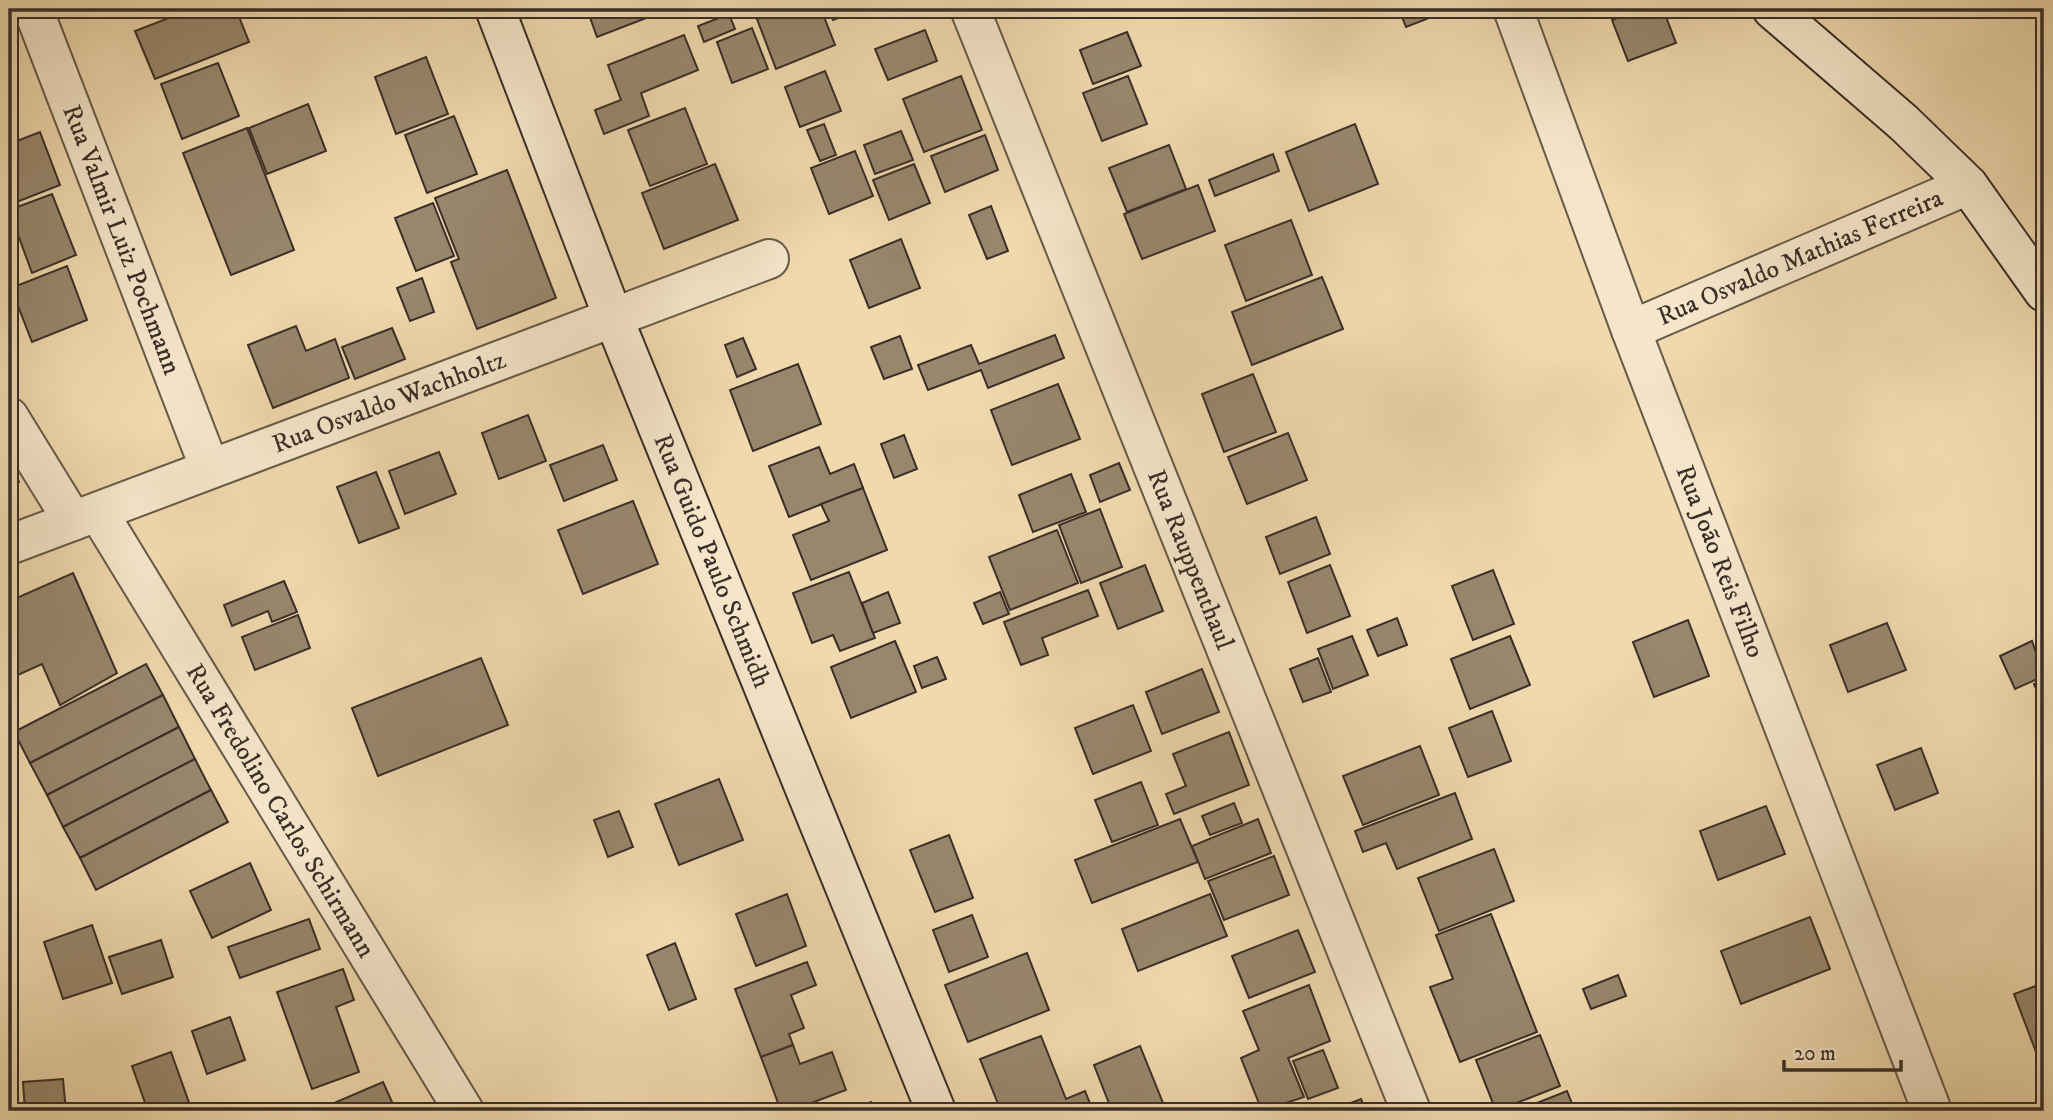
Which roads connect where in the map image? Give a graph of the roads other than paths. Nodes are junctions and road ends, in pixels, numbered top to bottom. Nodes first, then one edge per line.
1 (33, 9) edge
2 (495, 9) edge
3 (970, 9) edge
4 (1513, 9) edge
5 (1772, 9) edge
6 (1968, 185) junction
7 (769, 259) dead end
8 (2044, 292) edge
9 (613, 317) junction
10 (1631, 330) junction
11 (9, 417) edge
12 (210, 470) junction
13 (85, 517) junction
14 (9, 545) edge
15 (464, 1111) edge
16 (936, 1111) edge
17 (1411, 1111) edge
18 (1932, 1111) edge

1 - 12 street, Rua Valmir Luiz Pochmann
2 - 9 street, Rua Guido Paulo Schmidh
3 - 17 street, Rua Rauppenthaul
4 - 10 street, Rua João Reis Filho
5 - 6 street
6 - 8 street
6 - 10 street, Rua Osvaldo Mathias Ferreira
7 - 9 street, Rua Osvaldo Wachholtz
9 - 12 street, Rua Osvaldo Wachholtz
9 - 16 street, Rua Guido Paulo Schmidh
10 - 18 street, Rua João Reis Filho
11 - 13 street, Rua Fredolino Carlos Schirmann
12 - 13 street, Rua Osvaldo Wachholtz
13 - 14 street, Rua Osvaldo Wachholtz
13 - 15 street, Rua Fredolino Carlos Schirmann

